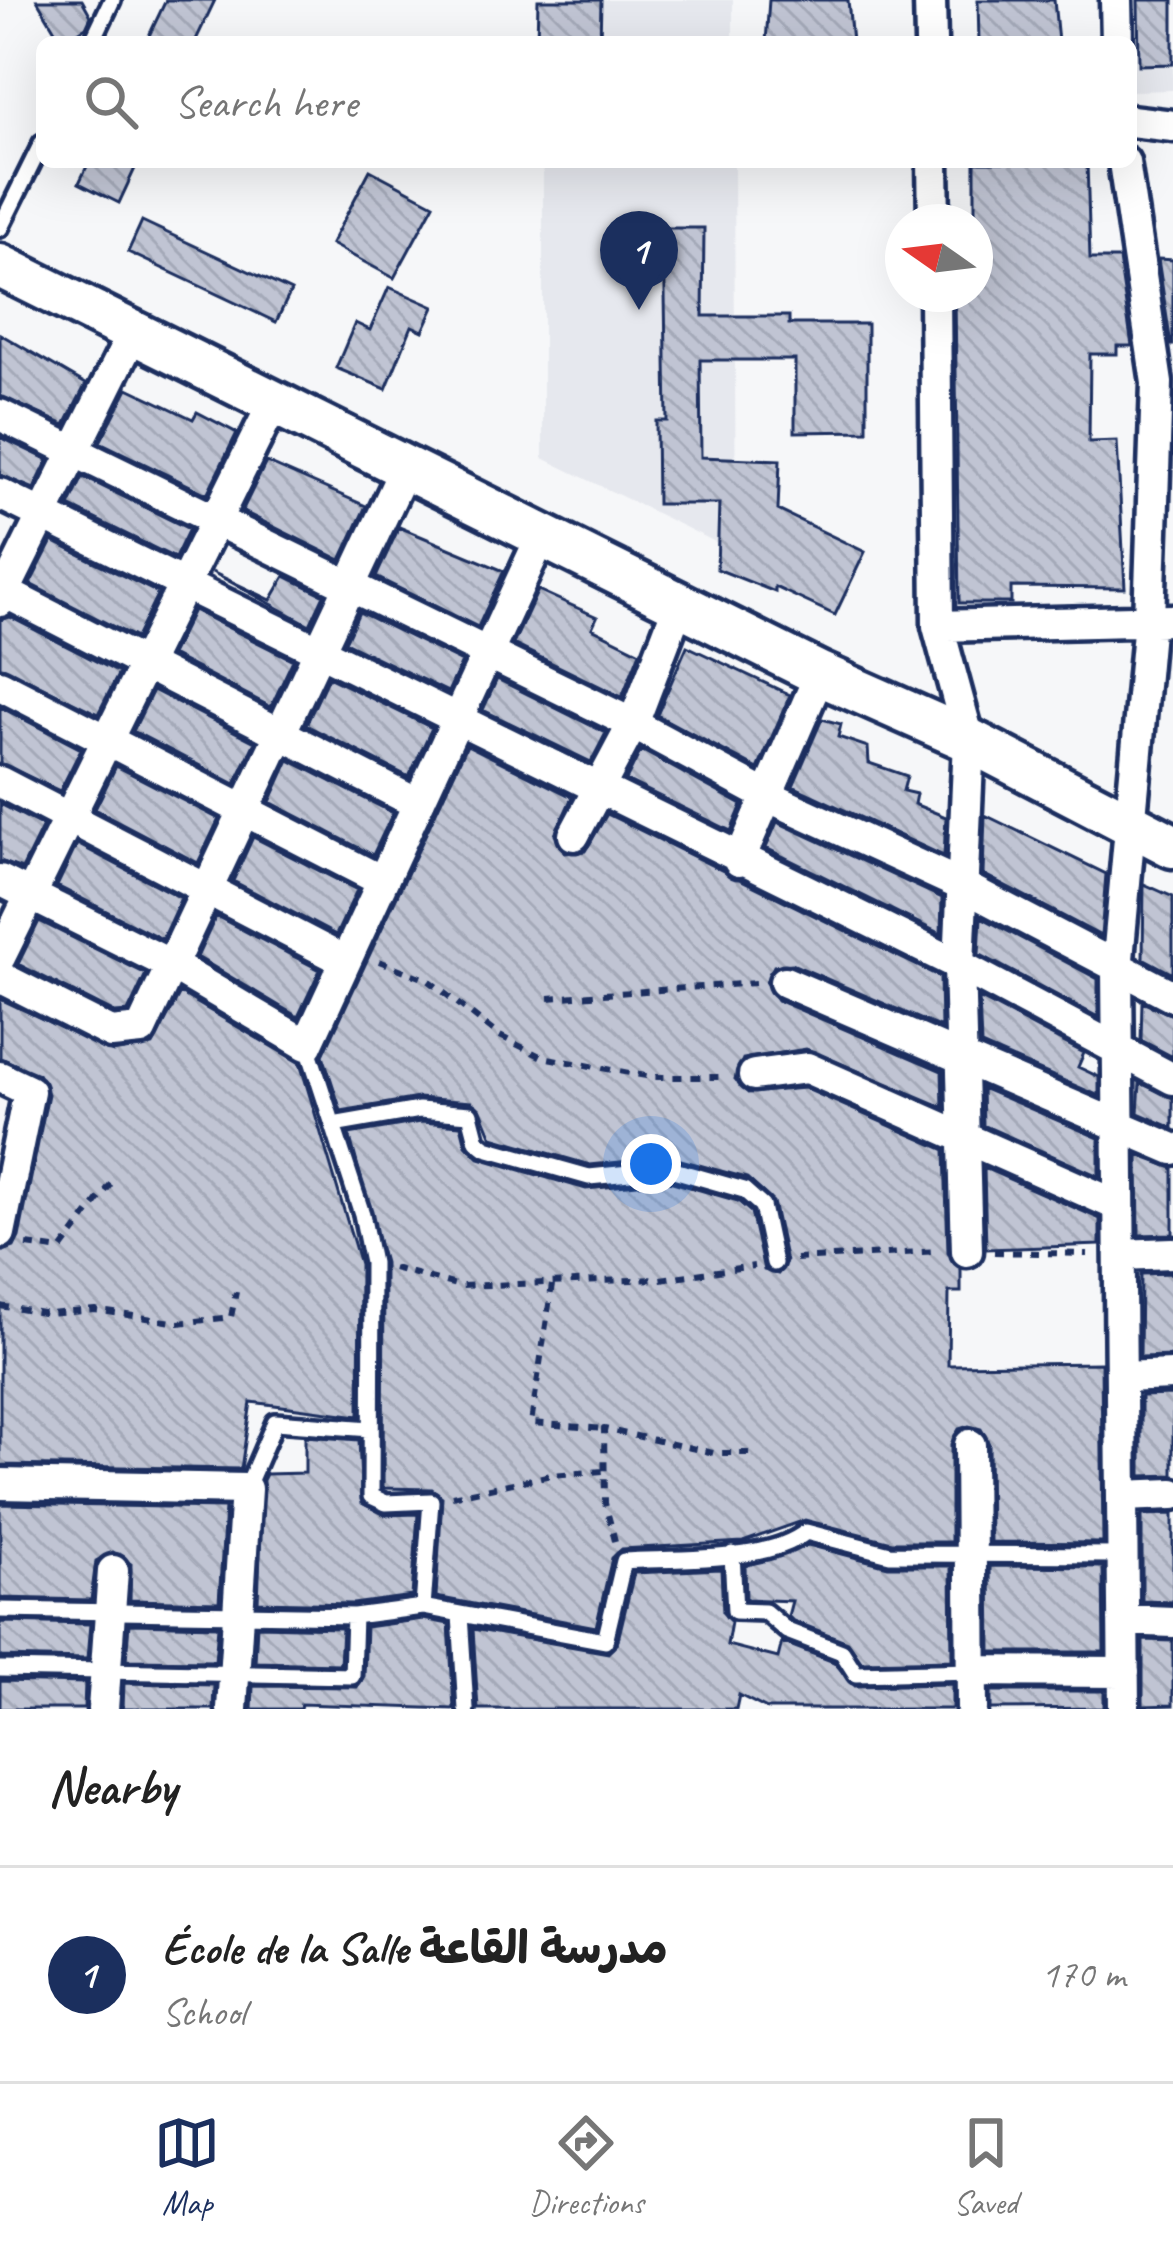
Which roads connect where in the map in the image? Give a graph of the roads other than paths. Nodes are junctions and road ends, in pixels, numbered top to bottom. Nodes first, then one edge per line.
1 (112, 0) edge
2 (930, 0) edge
3 (1116, 0) edge
4 (95, 36) edge
5 (931, 36) edge
6 (1117, 36) edge
7 (1137, 122) edge
8 (1173, 126) edge
9 (36, 154) edge
10 (933, 168) edge
11 (1125, 168) edge
12 (934, 204) edge
13 (0, 228) edge
14 (0, 266) edge
15 (934, 312) edge
16 (134, 331) junction
17 (1165, 383) edge
18 (274, 400) junction
19 (0, 415) edge
20 (72, 450) junction
21 (406, 464) junction
22 (0, 494) edge
23 (43, 516) junction
24 (215, 521) junction
25 (542, 533) junction
26 (183, 585) junction
27 (352, 585) junction
28 (1, 594) edge
29 (679, 604) junction
30 (1161, 620) edge
31 (938, 626) junction
32 (318, 654) junction
33 (487, 655) junction
34 (145, 664) junction
35 (820, 674) junction
36 (0, 685) edge
37 (455, 722) junction
38 (633, 724) junction
39 (280, 733) junction
40 (107, 740) junction
41 (969, 740) junction
42 (0, 782) edge
43 (596, 790) junction
44 (767, 796) junction
45 (418, 804) junction
46 (244, 810) junction
47 (69, 817) junction
48 (1131, 825) junction
49 (574, 835) dead end
50 (1173, 846) edge
51 (739, 861) junction
52 (0, 880) edge
53 (382, 881) junction
54 (961, 886) junction
55 (209, 890) junction
56 (30, 896) junction
57 (348, 954) junction
58 (0, 957) edge
59 (959, 965) junction
60 (173, 966) junction
61 (1117, 970) junction
62 (0, 977) edge
63 (785, 982) road end
64 (1173, 997) edge
65 (307, 1045) junction
66 (962, 1054) junction
67 (1118, 1054) junction
68 (754, 1075) road end
69 (0, 1077) edge
70 (1173, 1079) edge
71 (333, 1125) junction
72 (1119, 1129) junction
73 (963, 1135) junction
74 (1173, 1149) edge
75 (1119, 1206) junction
76 (10, 1239) edge
77 (968, 1251) road end
78 (1173, 1253) edge
79 (1120, 1255) junction
80 (774, 1263) road end
81 (1173, 1375) edge
82 (1121, 1377) junction
83 (371, 1429) junction
84 (970, 1445) dead end
85 (0, 1484) edge
86 (246, 1489) junction
87 (1173, 1494) edge
88 (1122, 1496) junction
89 (732, 1554) junction
90 (971, 1555) junction
91 (1123, 1555) junction
92 (113, 1571) dead end
93 (423, 1607) junction
94 (0, 1610) edge
95 (112, 1610) junction
96 (238, 1611) junction
97 (460, 1615) junction
98 (354, 1616) junction
99 (1123, 1620) junction
100 (1173, 1622) edge
101 (0, 1669) edge
102 (972, 1671) junction
103 (104, 1672) junction
104 (1124, 1672) junction
105 (236, 1673) junction
106 (103, 1709) edge
107 (232, 1709) edge
108 (466, 1709) edge
109 (972, 1709) edge
110 (1124, 1709) edge

1 - 4 lane
2 - 5 street
3 - 6 street
7 - 8 street
9 - 13 lane
10 - 12 street
11 - 17 street
14 - 16 street
15 - 31 street
16 - 18 street
16 - 20 street
17 - 30 street
18 - 21 street
18 - 24 street
19 - 20 street
20 - 23 street
20 - 24 street
21 - 25 street
21 - 27 street
22 - 23 street
23 - 26 street
23 - 28 street
24 - 26 street
24 - 27 street
25 - 29 street
25 - 33 street
26 - 32 street
26 - 34 street
27 - 32 street
27 - 33 street
28 - 34 street
29 - 35 street
29 - 38 street
30 - 31 street
30 - 48 street
31 - 41 street
32 - 37 street
32 - 39 street
33 - 37 street
33 - 38 street
34 - 39 street
34 - 40 street
35 - 41 street
35 - 44 street
36 - 40 street
37 - 43 street
37 - 45 street
38 - 43 street
38 - 44 street
39 - 45 street
39 - 46 street
40 - 46 street
40 - 47 street
41 - 48 street
41 - 54 street
42 - 47 street
43 - 49 street
43 - 51 street
44 - 51 street
44 - 54 street
45 - 53 street
46 - 53 street
46 - 55 street
47 - 55 street
47 - 56 street
48 - 50 street
48 - 61 street
51 - 59 street
52 - 56 street
53 - 57 street
54 - 59 street
54 - 61 street
55 - 57 street
55 - 60 street
56 - 58 street
56 - 60 street
57 - 65 street
59 - 66 street
59 - 67 street
60 - 62 street
60 - 65 street
61 - 64 street
61 - 67 street
63 - 66 street
65 - 71 lane
66 - 72 street
66 - 73 street
67 - 70 street
67 - 72 street
68 - 73 street
69 - 76 street
71 - 80 lane
71 - 83 lane
72 - 74 street
72 - 75 street
73 - 75 street
73 - 77 street
75 - 79 street
78 - 79 street
79 - 82 street
81 - 82 street
82 - 88 street
83 - 86 lane
83 - 93 lane
84 - 90 street
85 - 86 street
86 - 96 street
87 - 88 street
88 - 91 street
89 - 90 lane
89 - 97 lane
89 - 102 lane
90 - 91 lane
90 - 102 street
91 - 99 street
92 - 95 street
93 - 97 lane
93 - 98 lane
94 - 95 lane
95 - 96 lane
95 - 103 street
96 - 98 lane
96 - 105 street
97 - 108 lane
98 - 105 lane
99 - 100 street
99 - 104 street
101 - 103 lane
102 - 104 street
102 - 109 street
103 - 105 lane
103 - 106 street
104 - 110 street
105 - 107 street

